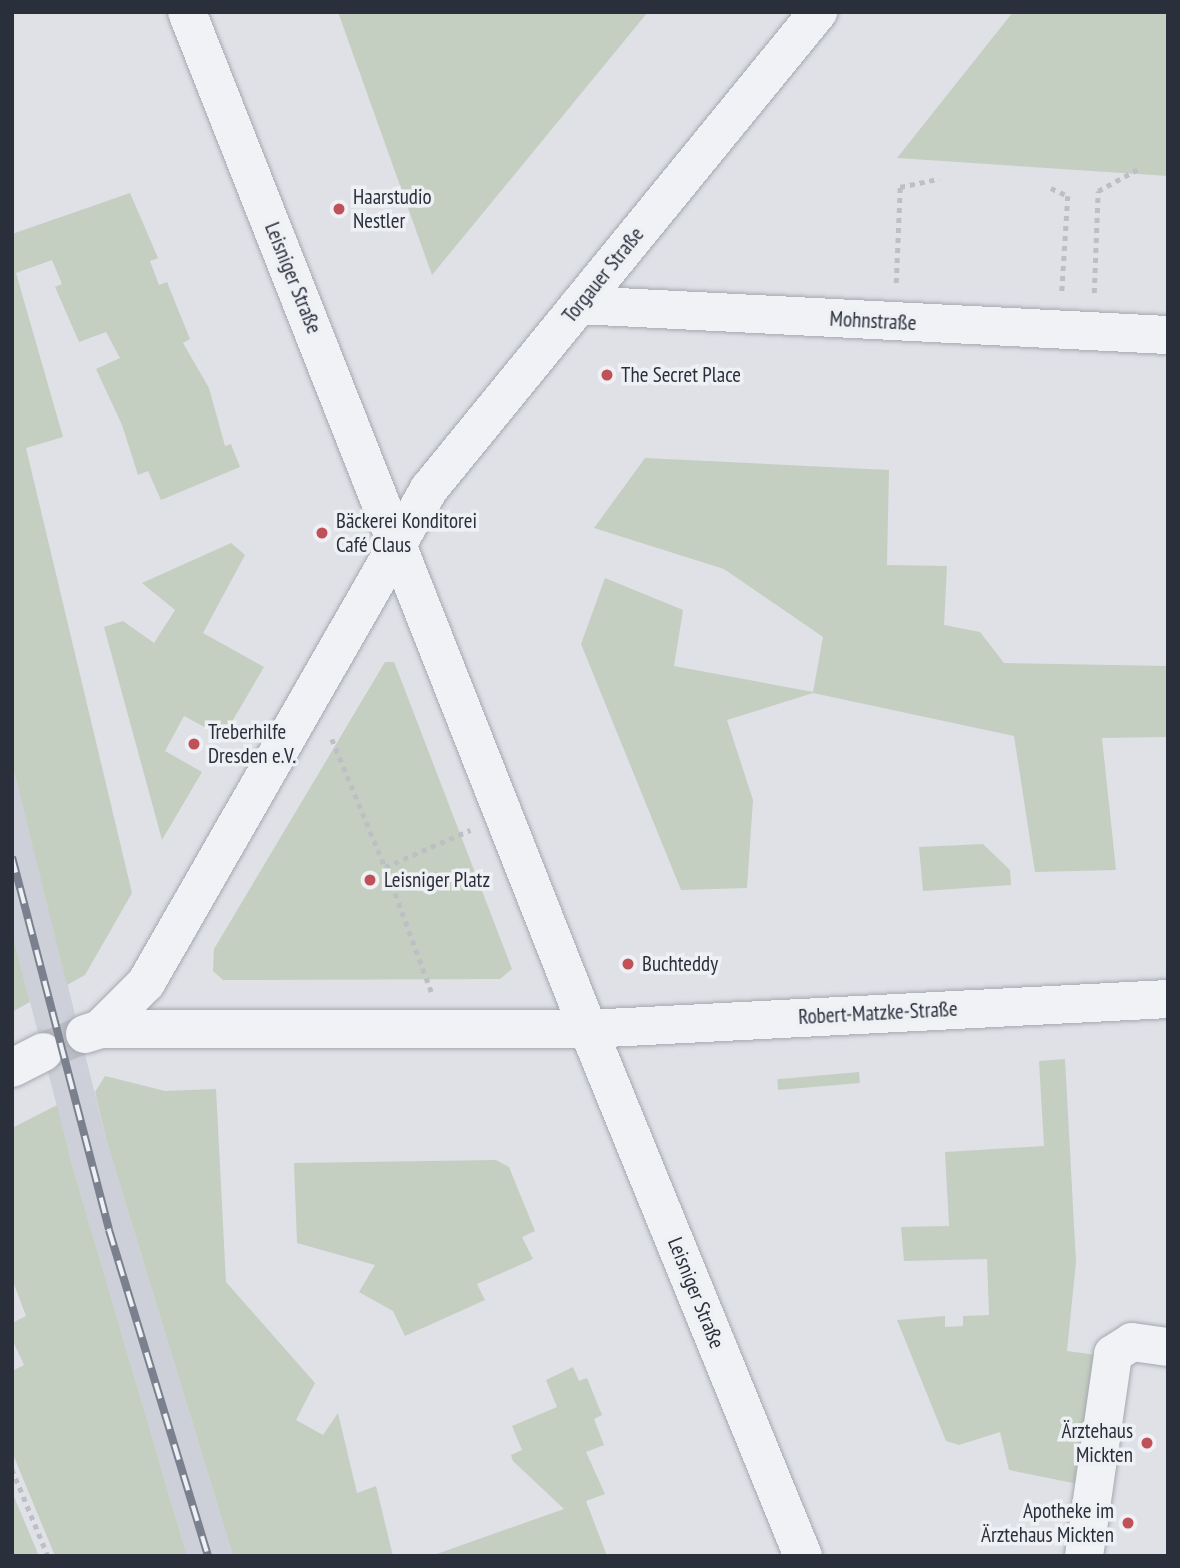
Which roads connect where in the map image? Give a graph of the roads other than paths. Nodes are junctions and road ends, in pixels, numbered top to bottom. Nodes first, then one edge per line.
1 (187, 12) edge
2 (818, 12) edge
3 (579, 305) junction
4 (1168, 335) edge
5 (398, 544) junction
6 (1168, 999) edge
7 (588, 1029) junction
8 (1168, 1347) edge
9 (803, 1556) edge
10 (1084, 1556) edge

1 - 5 street, Leisniger Straße
2 - 3 street, Torgauer Straße
3 - 4 street, Mohnstraße
3 - 5 street, Torgauer Straße
5 - 7 street
5 - 7 street
6 - 7 street, Robert-Matzke-Straße
7 - 9 street, Leisniger Straße
8 - 10 street

